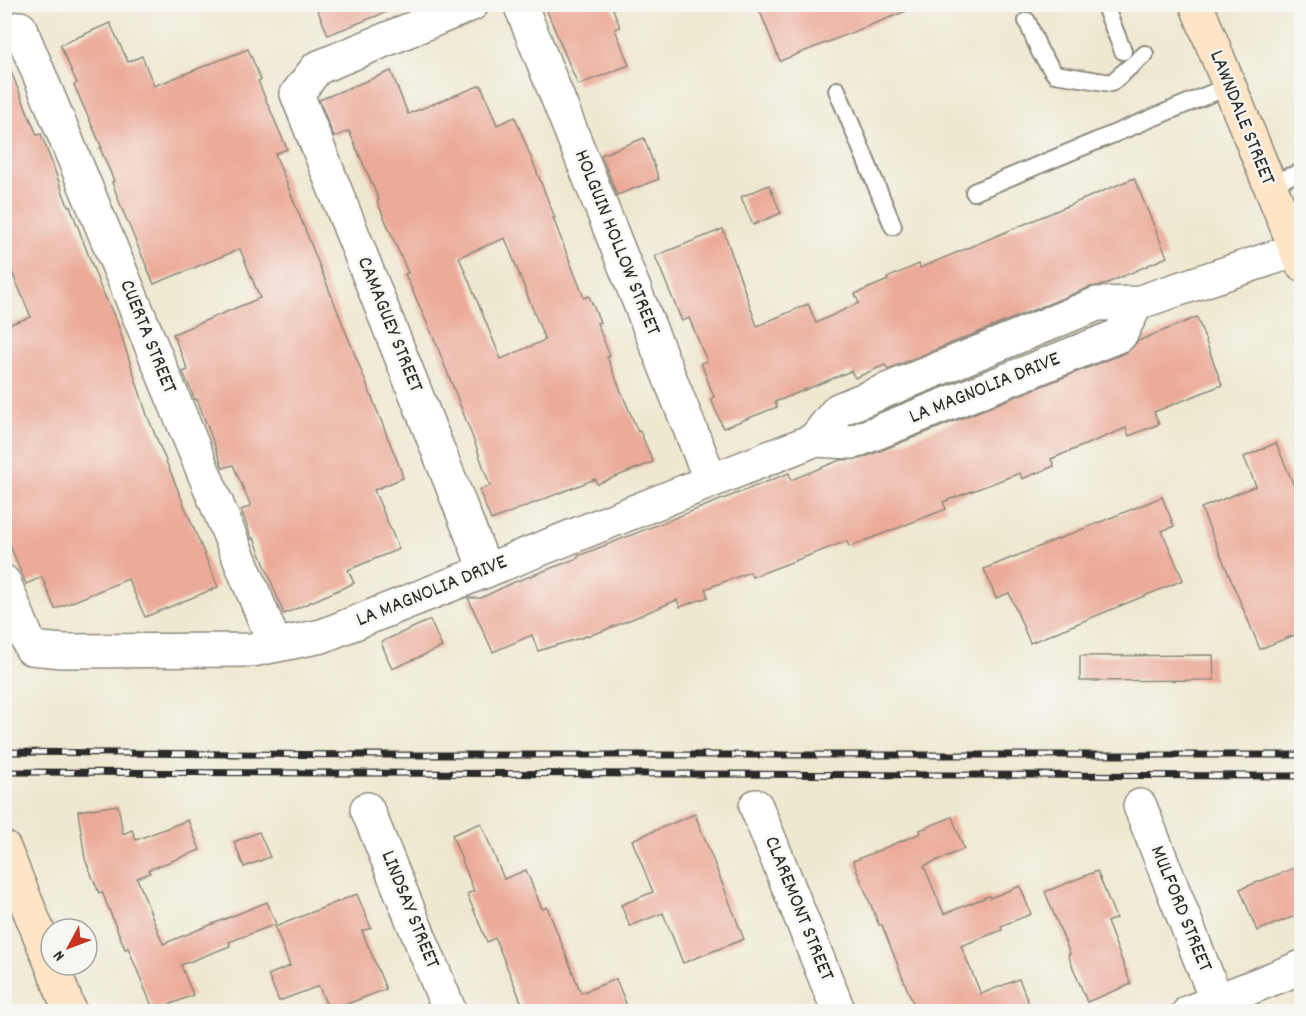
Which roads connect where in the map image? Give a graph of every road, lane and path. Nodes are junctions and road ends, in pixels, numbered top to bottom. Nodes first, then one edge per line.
1 (472, 4) edge
2 (520, 4) edge
3 (1104, 4) edge
4 (1196, 4) edge
5 (1027, 21) dead end
6 (20, 28) dead end
7 (1123, 51) dead end
8 (1145, 54) dead end
9 (1229, 86) junction
10 (837, 90) dead end
11 (1302, 172) edge
12 (1268, 184) junction
13 (974, 192) dead end
14 (893, 226) dead end
15 (1299, 257) edge
16 (711, 481) junction
17 (486, 571) junction
18 (4, 582) edge
19 (275, 645) junction
20 (756, 806) dead end
21 (1140, 806) dead end
22 (367, 809) dead end
23 (4, 848) edge
24 (39, 934) edge
25 (1302, 967) edge
26 (56, 977) edge
27 (1209, 1008) edge
28 (70, 1011) edge
29 (450, 1011) edge
30 (839, 1011) edge

1 - 17 street, CAMAGUEY STREET
2 - 16 street, HOLGUIN HOLLOW STREET
3 - 7 lane
4 - 9 main road, LAWNDALE STREET
5 - 8 lane
6 - 19 street, CUERTA STREET
9 - 12 main road, LAWNDALE STREET
9 - 13 lane
10 - 14 lane
11 - 12 lane
12 - 15 main road, LAWNDALE STREET
15 - 16 street, LA MAGNOLIA DRIVE
16 - 17 street, LA MAGNOLIA DRIVE
17 - 19 street, LA MAGNOLIA DRIVE
18 - 19 street, LA MAGNOLIA DRIVE
20 - 30 street, CLAREMONT STREET
21 - 27 street, MULFORD STREET
22 - 29 street, LINDSAY STREET
23 - 24 main road
25 - 27 street
26 - 28 main road

